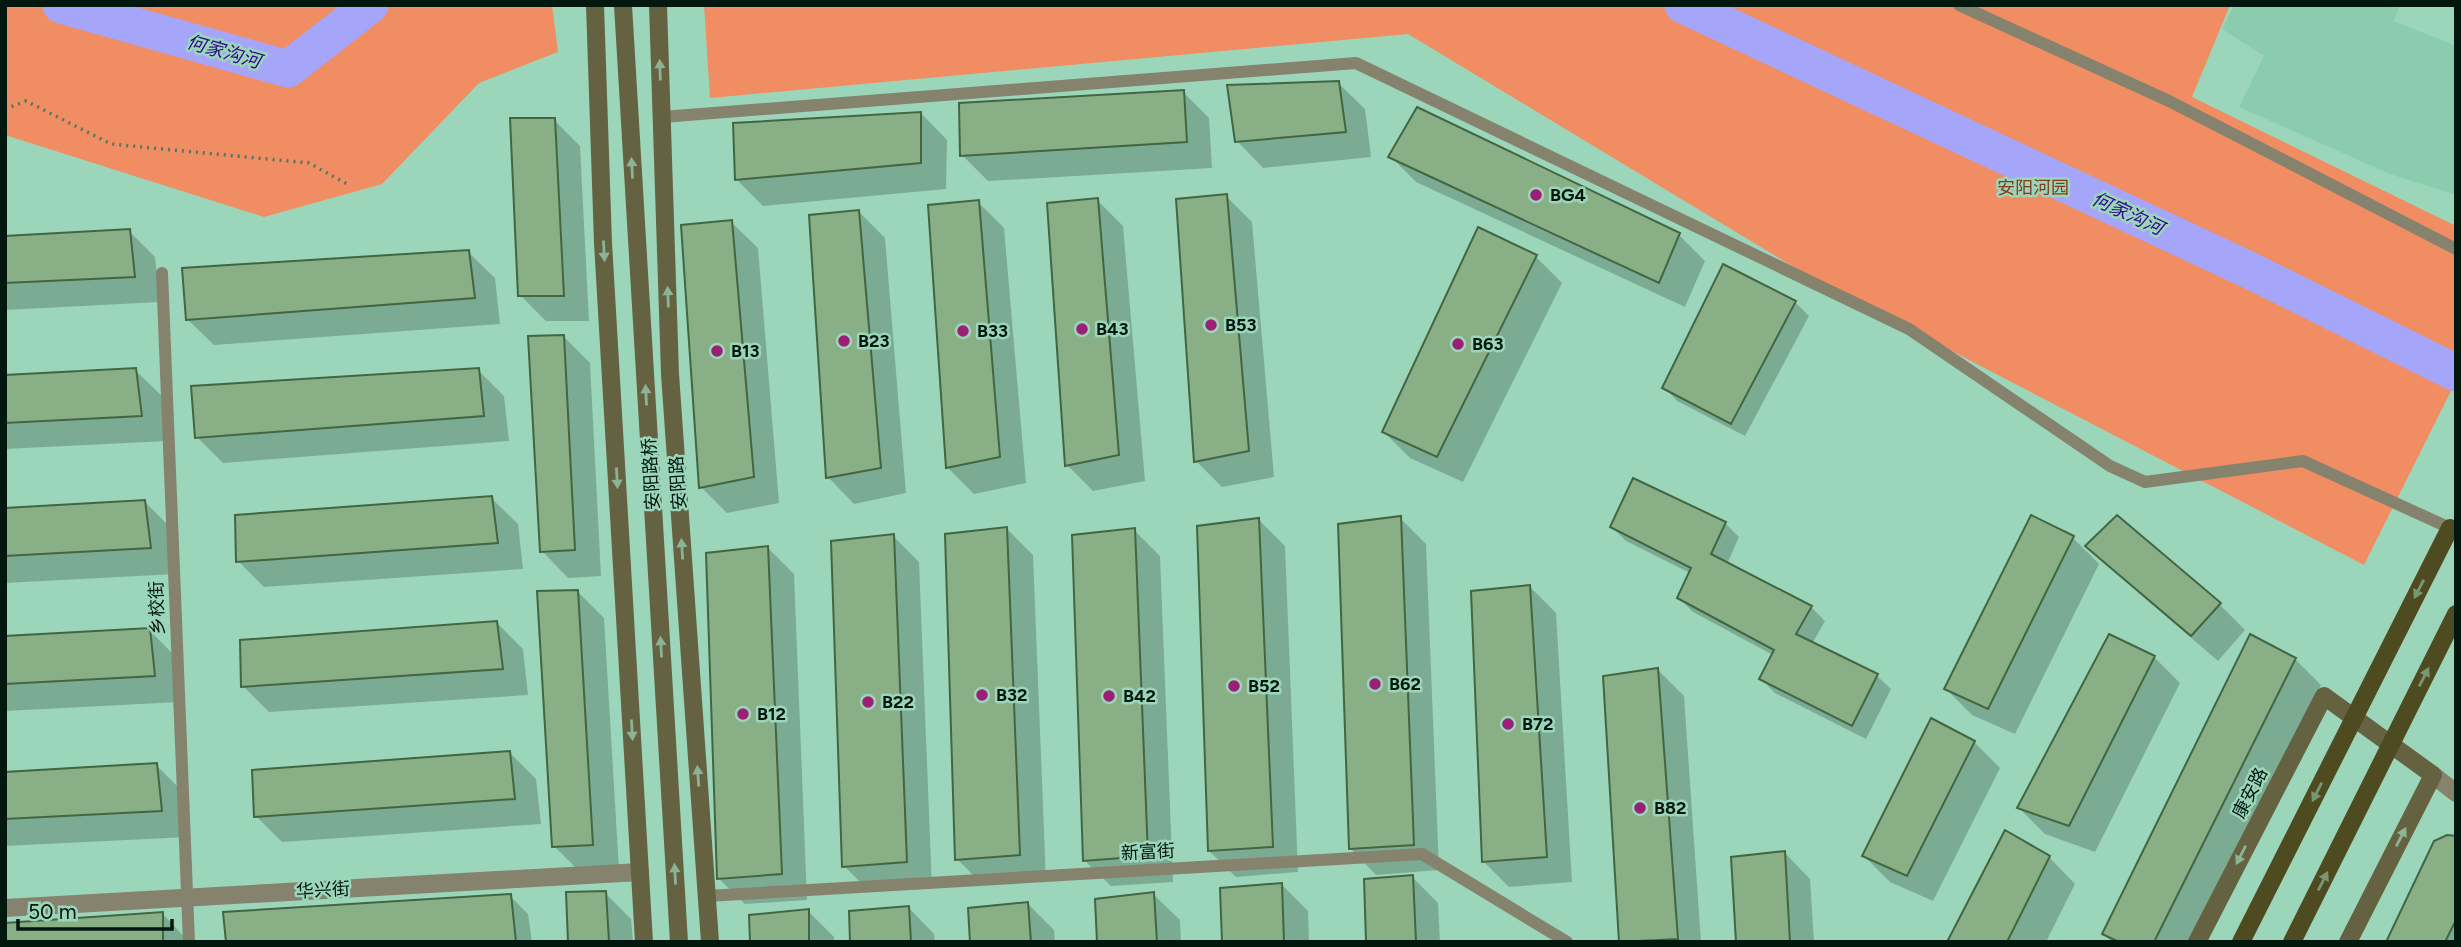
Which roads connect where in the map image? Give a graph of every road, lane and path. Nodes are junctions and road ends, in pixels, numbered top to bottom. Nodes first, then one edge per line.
1 (595, 5) edge
2 (623, 5) edge
3 (658, 5) edge
4 (1959, 5) edge
5 (5, 109) edge
6 (662, 117) junction
7 (347, 184) dead end
8 (2456, 249) edge
9 (162, 273) dead end
10 (2450, 528) joint
11 (2456, 614) edge
12 (2433, 775) junction
13 (2456, 793) edge
14 (640, 873) junction
15 (706, 896) junction
16 (186, 898) junction
17 (5, 908) edge
18 (189, 942) edge
19 (644, 942) edge
20 (679, 942) edge
21 (710, 942) edge
22 (1567, 942) edge
23 (2196, 942) edge
24 (2241, 942) edge
25 (2292, 942) edge
26 (2348, 942) edge

1 -> 14 main road
20 -> 2 main road, 安阳路桥
6 -> 3 main road, 安阳路
4 - 8 lane
5 - 7 path
6 - 10 lane
15 -> 6 main road, 安阳路
9 - 16 lane, 乡校街
10 -> 24 main road, bridge
25 -> 11 main road, bridge
12 - 13 street
12 -> 23 main road, 康安路
26 -> 12 main road
14 - 16 street, 华兴街
14 - 19 main road
15 - 21 main road, 安阳路
15 - 22 lane, 新富街
16 - 17 street, 华兴街
16 - 18 lane, 乡校街

